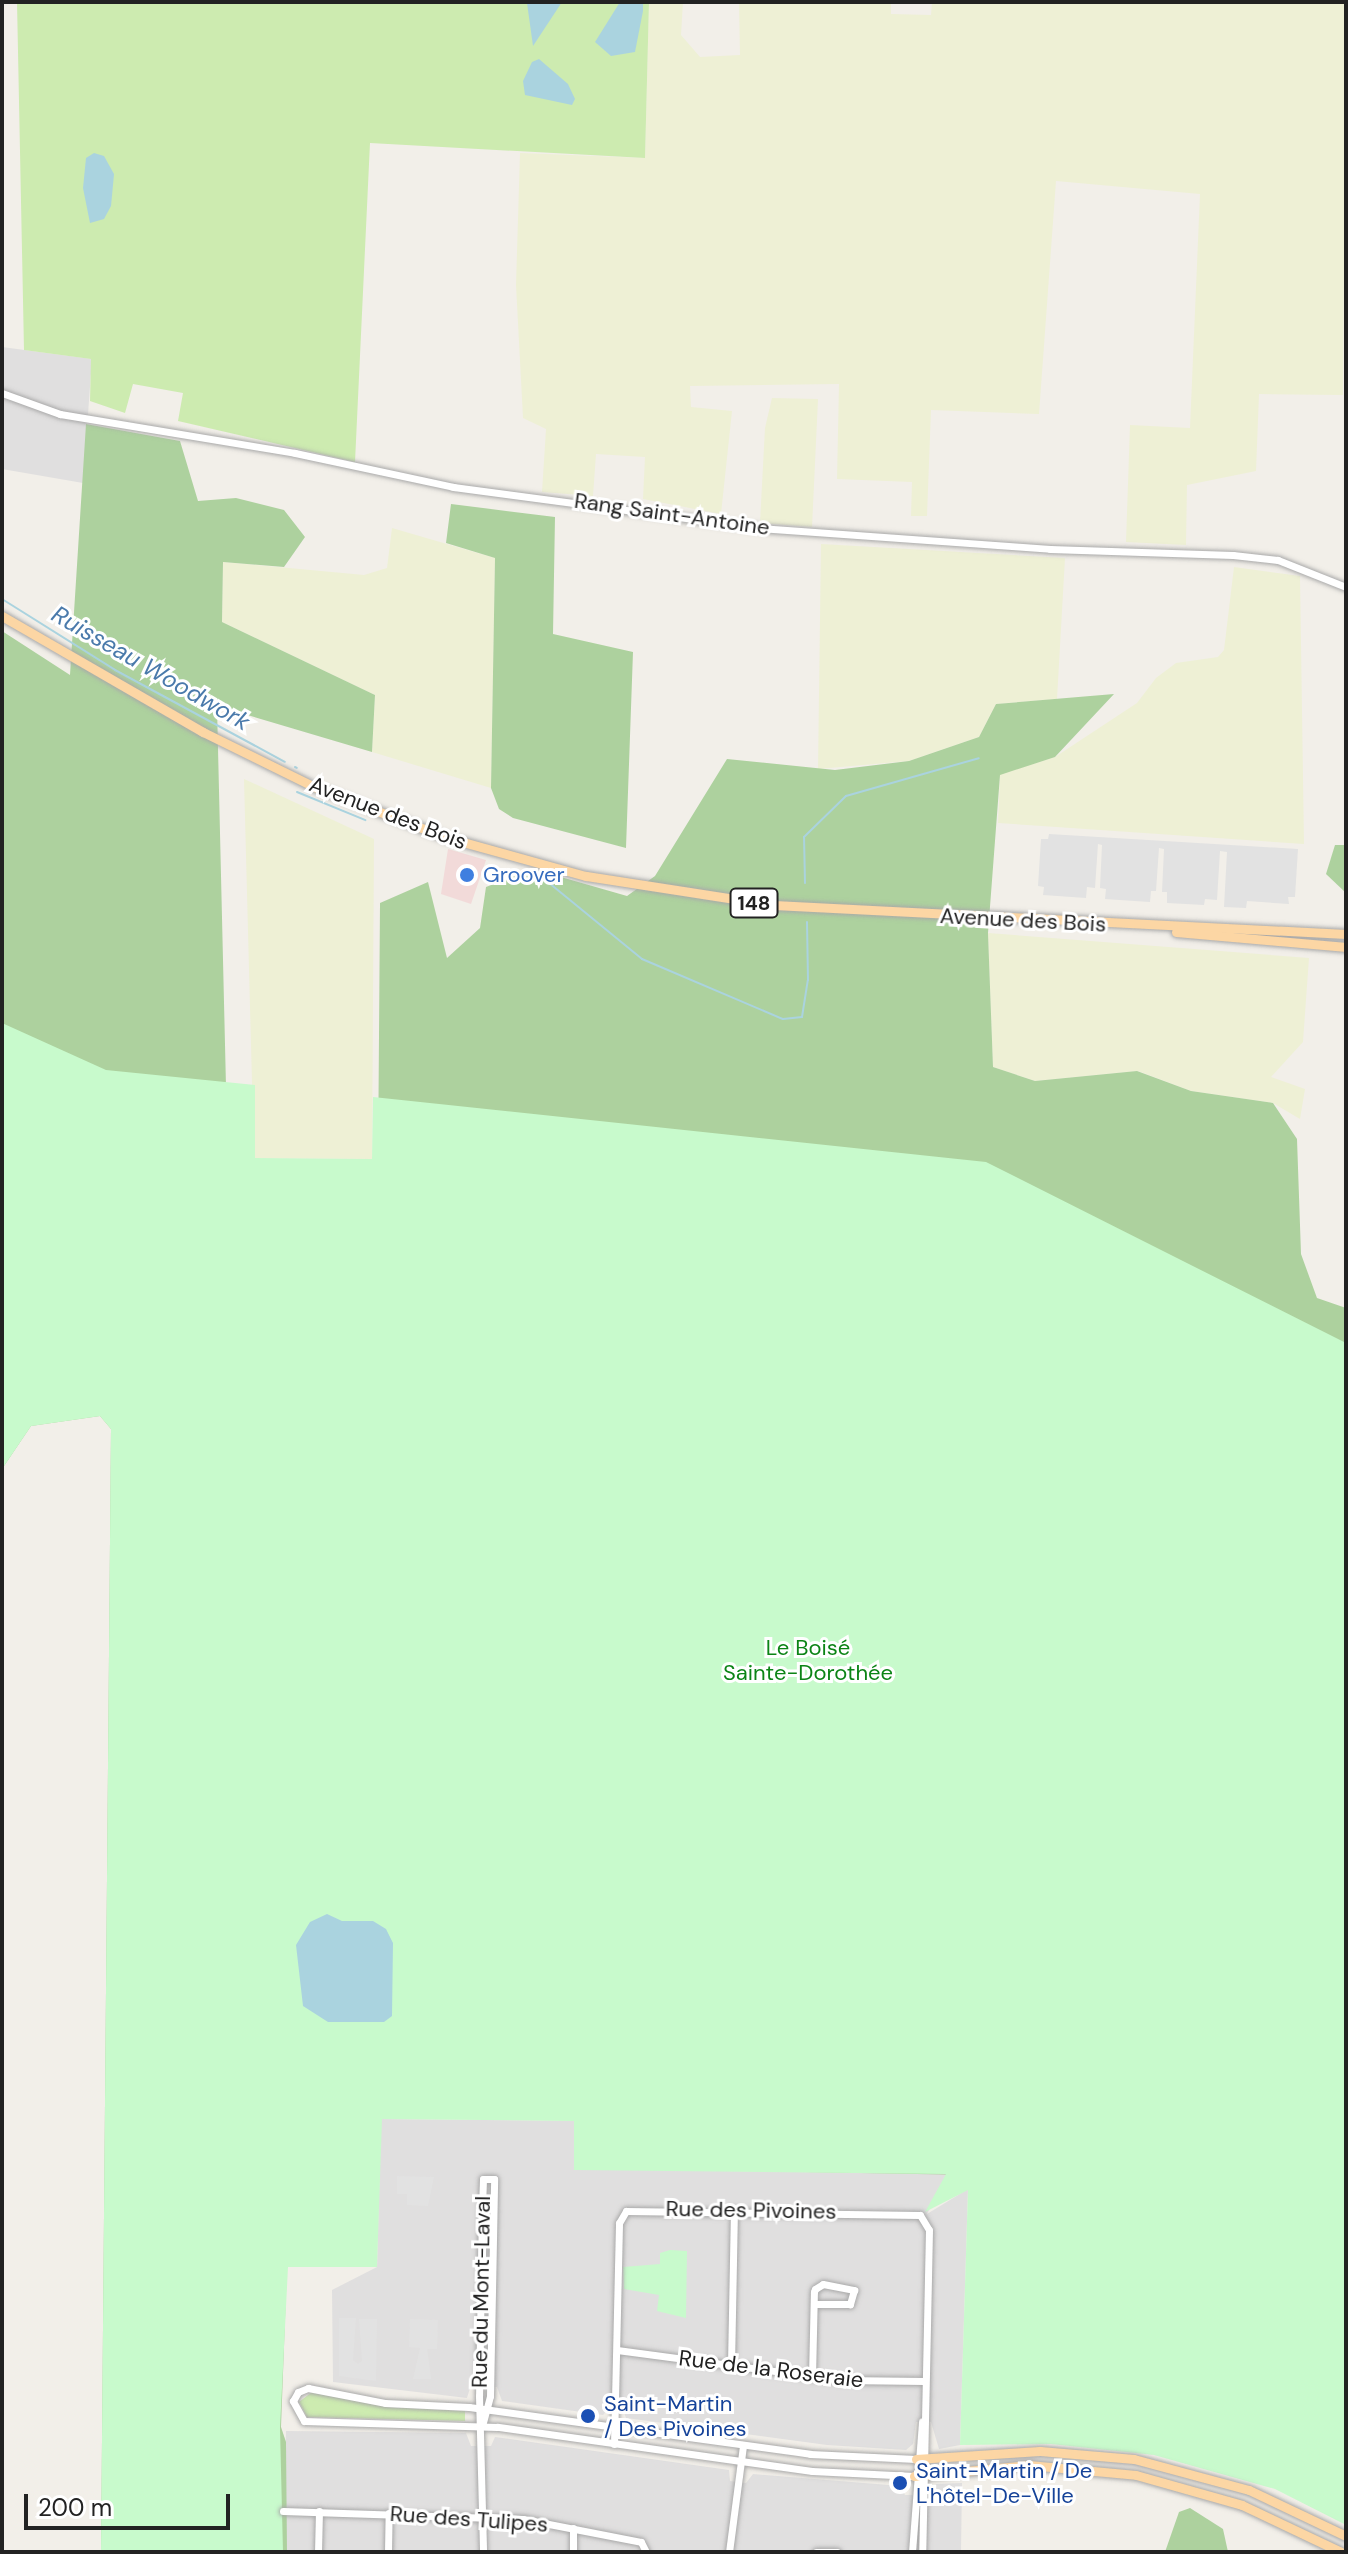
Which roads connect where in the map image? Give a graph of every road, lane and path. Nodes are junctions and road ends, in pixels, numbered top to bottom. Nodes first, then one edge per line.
1 (2, 393) edge
2 (1346, 587) edge
3 (2, 616) edge
4 (1145, 927) junction
5 (1346, 934) edge
6 (1346, 947) edge
7 (734, 2210) junction
8 (814, 2304) junction
9 (617, 2350) junction
10 (731, 2365) junction
11 (812, 2377) junction
12 (925, 2381) junction
13 (483, 2410) junction
14 (482, 2426) junction
15 (615, 2427) junction
16 (614, 2444) junction
17 (743, 2445) junction
18 (921, 2459) junction
19 (741, 2462) junction
20 (918, 2475) junction
21 (283, 2511) dead end
22 (319, 2511) junction
23 (389, 2513) junction
24 (483, 2518) junction
25 (573, 2528) junction
26 (1346, 2536) edge
27 (318, 2552) edge
28 (388, 2552) edge
29 (483, 2552) edge
30 (573, 2552) edge
31 (646, 2552) edge
32 (729, 2552) edge
33 (816, 2552) edge
34 (837, 2552) edge
35 (912, 2552) edge
36 (922, 2552) edge
37 (1341, 2552) edge

1 - 2 street, Rang Saint-Antoine
3 - 4 main road, Avenue des Bois / 148
4 - 5 main road, Avenue des Bois / 148
4 - 6 main road, Avenue des Bois / 148
7 - 9 street, Rue des Pivoines
7 - 10 street
7 - 12 street, Rue des Pivoines
8 - 8 street
8 - 11 street
9 - 10 street, Rue de la Roseraie
9 - 15 street, Rue des Pivoines
10 - 11 street, Rue de la Roseraie
11 - 12 street, Rue de la Roseraie
12 - 18 street, Rue des Pivoines
13 - 13 street, Rue du Mont-Laval
13 - 14 street
13 - 14 street
13 - 15 street
14 - 16 street
14 - 24 street
15 - 16 street, Rue des Pivoines
15 - 17 street
16 - 19 street
17 - 18 street
17 - 19 street
18 - 20 street, Rue des Pivoines
18 - 26 main road
19 - 20 street
19 - 32 street
20 - 35 street
20 - 36 street
20 - 37 main road
21 - 22 street, Rue des Tulipes
22 - 23 street, Rue des Tulipes
22 - 27 street
23 - 24 street, Rue des Tulipes
23 - 28 street
24 - 25 street, Rue des Tulipes
24 - 29 street
25 - 30 street
25 - 31 street, Rue des Tulipes
33 - 34 street

